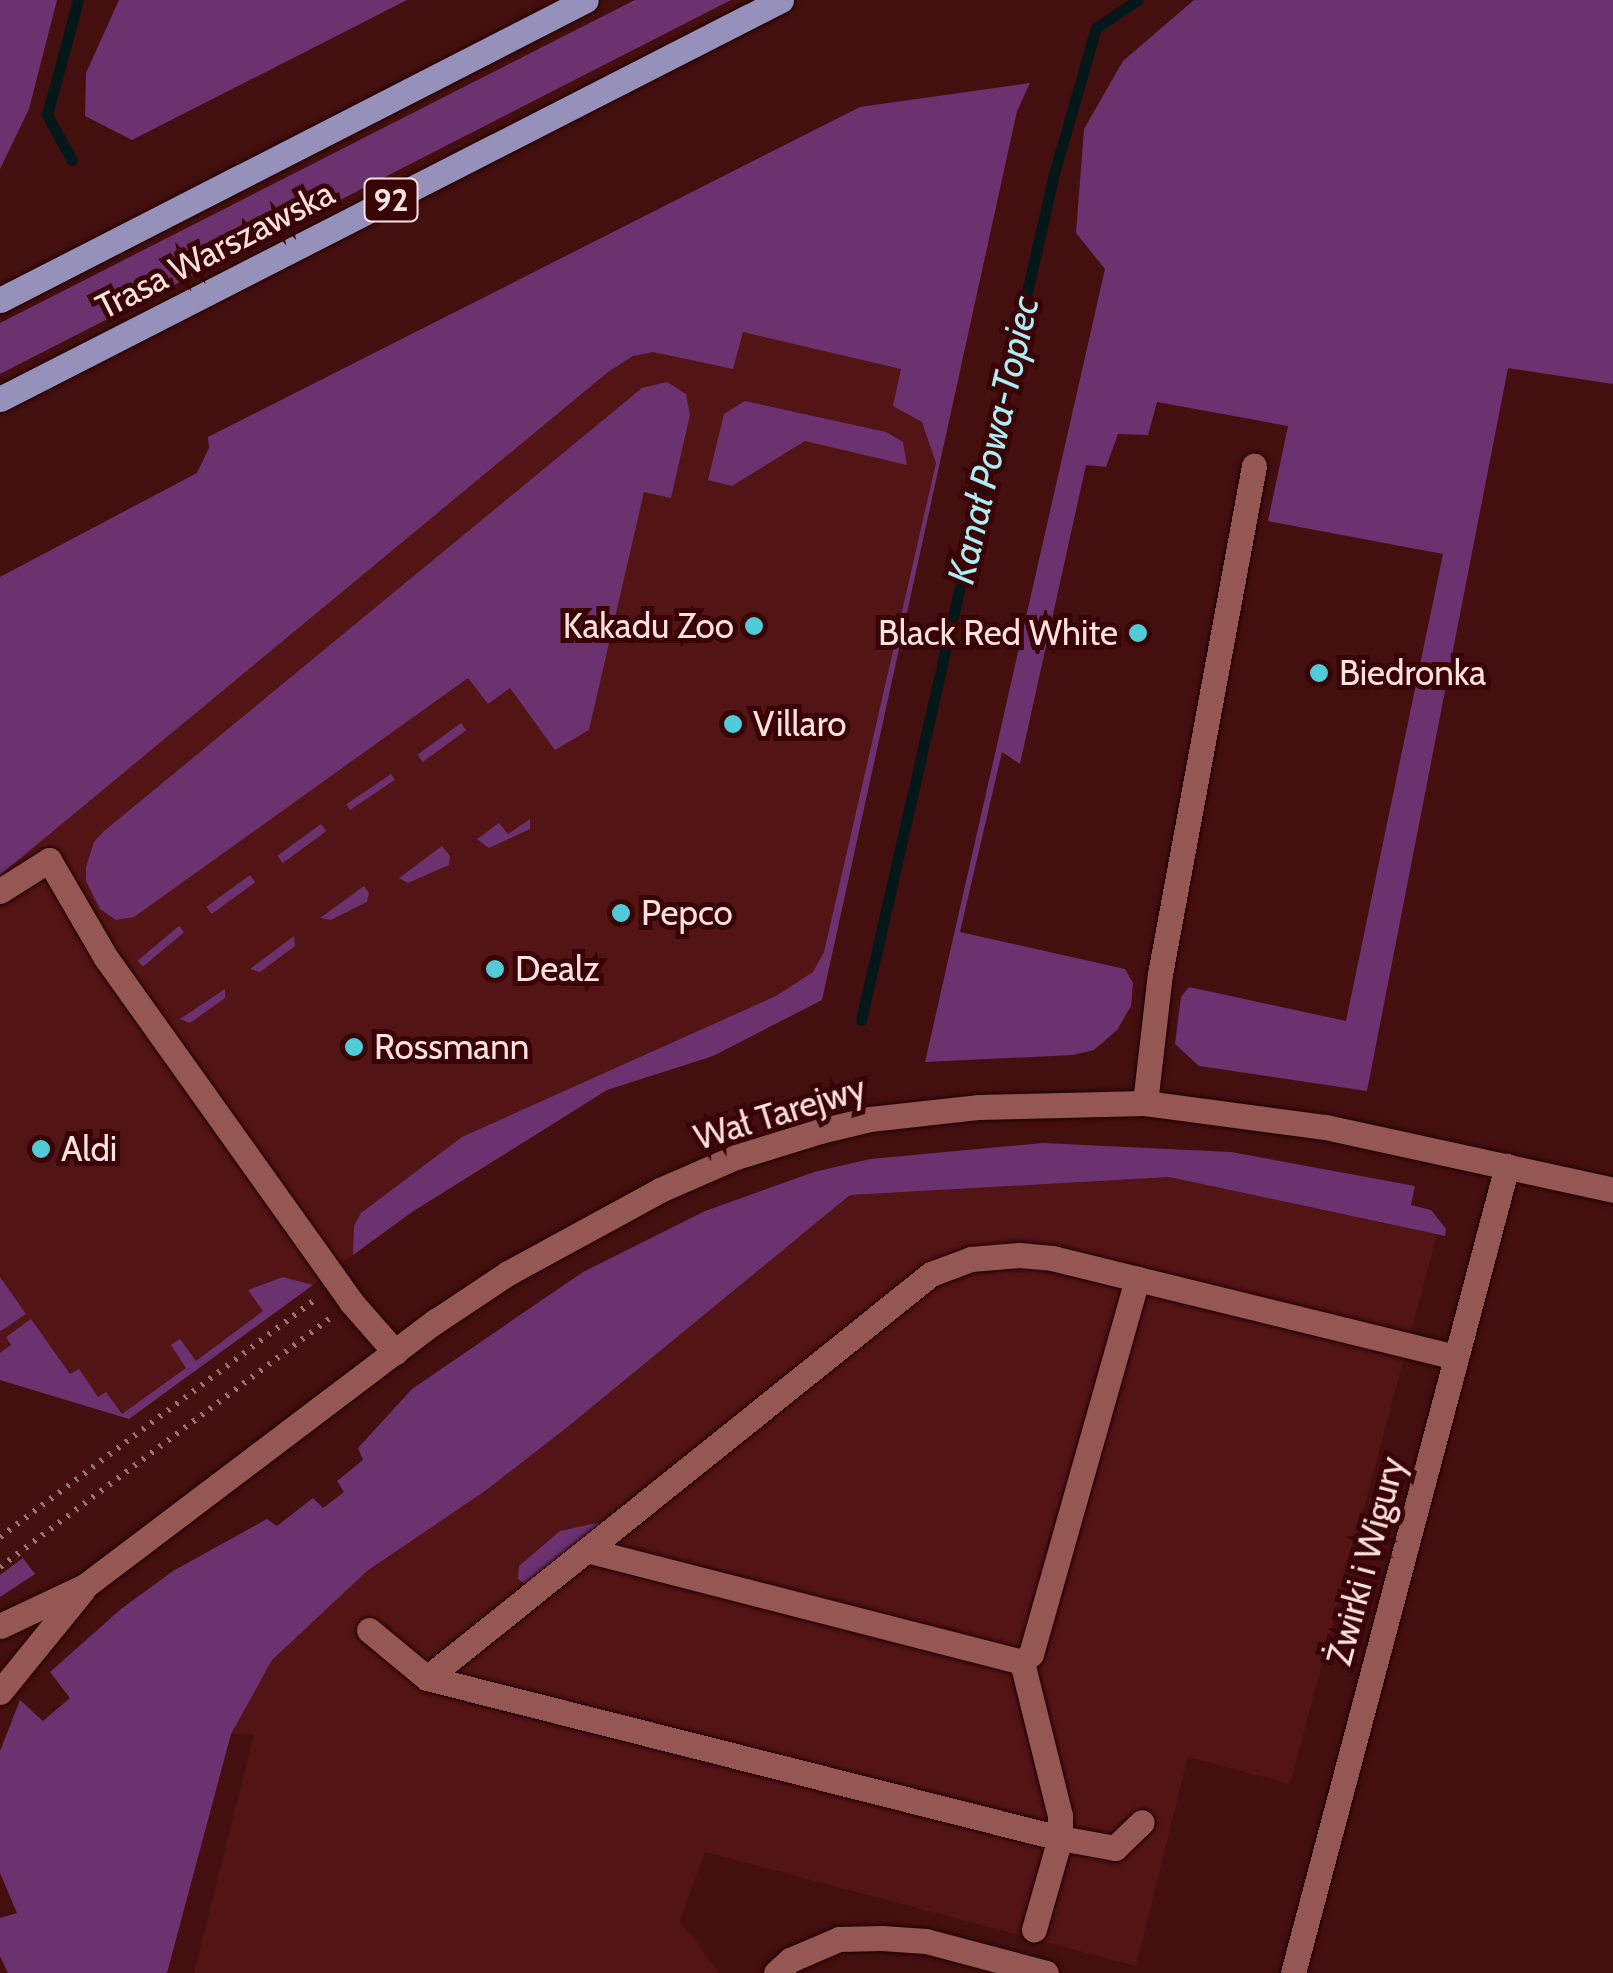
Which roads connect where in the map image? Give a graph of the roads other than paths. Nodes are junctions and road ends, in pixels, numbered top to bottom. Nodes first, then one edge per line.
1 (586, 0) edge
2 (782, 0) edge
3 (0, 300) edge
4 (0, 399) edge
5 (1254, 466) dead end
6 (0, 891) edge
7 (1146, 1103) junction
8 (1506, 1166) junction
9 (1613, 1190) edge
10 (1137, 1279) junction
11 (394, 1352) junction
12 (1456, 1357) junction
13 (590, 1551) junction
14 (85, 1586) junction
15 (0, 1626) edge
16 (369, 1630) dead end
17 (1022, 1662) junction
18 (427, 1678) junction
19 (0, 1692) edge
20 (1142, 1822) dead end
21 (1060, 1838) junction
22 (1034, 1929) dead end
23 (977, 1964) edge
24 (776, 1973) edge
25 (1046, 1973) edge
26 (1293, 1973) edge

1 - 3 main road, Trasa Warszawska / 92
2 - 4 main road, Trasa Warszawska / 92
5 - 7 street
6 - 11 street
7 - 8 street, Wał Tarejwy
7 - 11 street, Wał Tarejwy
8 - 9 street, Wał Tarejwy
8 - 12 street, Żwirki i Wigury
10 - 12 street
10 - 13 street
10 - 17 street
11 - 14 street, Wał Tarejwy
12 - 26 street, Żwirki i Wigury
13 - 17 street
13 - 18 street
14 - 15 street, Wał Tarejwy
14 - 19 street, Wał Tarejwy
16 - 18 street
17 - 21 street
18 - 21 street
20 - 21 street
21 - 22 street
23 - 24 street
23 - 25 street

